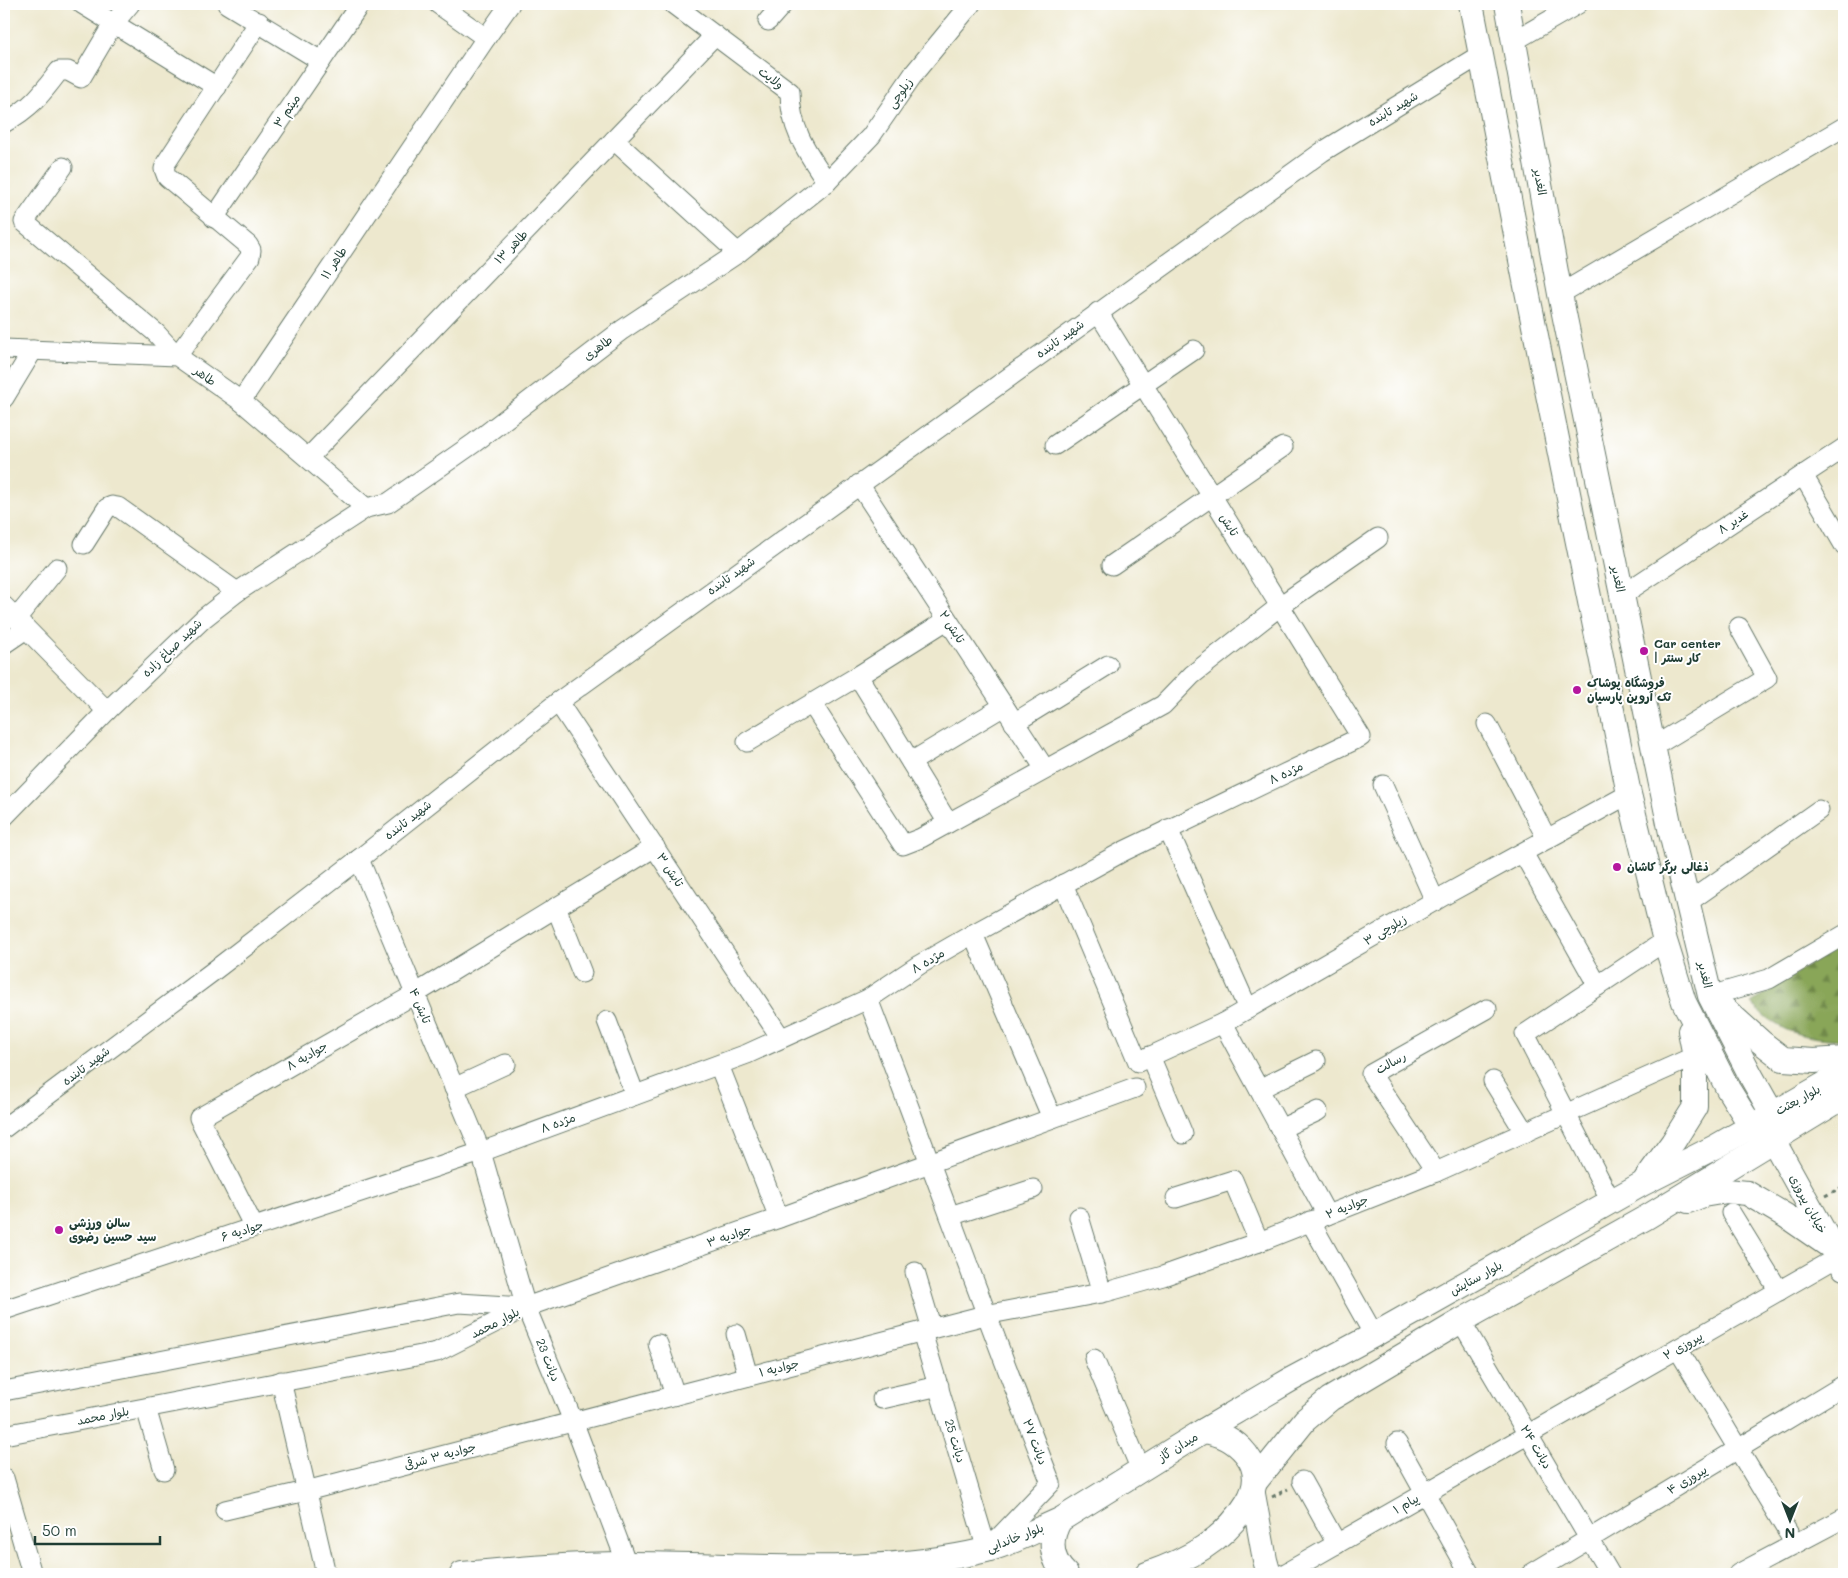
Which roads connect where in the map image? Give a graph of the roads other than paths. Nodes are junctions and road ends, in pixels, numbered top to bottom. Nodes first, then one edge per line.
1 (82, 4) edge
2 (130, 4) edge
3 (227, 4) edge
4 (360, 4) edge
5 (438, 4) edge
6 (510, 4) edge
7 (673, 4) edge
8 (783, 4) edge
9 (971, 4) edge
10 (1471, 4) edge
11 (1507, 4) edge
12 (1578, 4) edge
13 (693, 9) edge
14 (768, 21) dead end
15 (259, 22) junction
16 (113, 24) junction
17 (715, 35) junction
18 (486, 38) junction
19 (1514, 41) junction
20 (1480, 55) junction
21 (321, 61) junction
22 (217, 88) junction
23 (4, 123) edge
24 (1844, 127) edge
25 (614, 140) junction
26 (63, 167) dead end
27 (827, 182) junction
28 (214, 218) junction
29 (738, 253) junction
30 (1560, 294) junction
31 (1098, 312) junction
32 (4, 349) edge
33 (33, 350) junction
34 (1194, 350) dead end
35 (177, 356) junction
36 (1144, 386) junction
37 (4, 398) edge
38 (241, 401) junction
39 (1055, 445) dead end
40 (1282, 447) dead end
41 (1844, 448) edge
42 (308, 458) junction
43 (1803, 475) junction
44 (859, 484) junction
45 (1211, 496) junction
46 (366, 508) junction
47 (1378, 538) dead end
48 (84, 544) dead end
49 (1844, 545) edge
50 (1112, 565) dead end
51 (58, 568) dead end
52 (236, 592) junction
53 (1622, 596) junction
54 (1280, 606) junction
55 (15, 618) edge
56 (948, 620) junction
57 (1739, 627) dead end
58 (4, 644) edge
59 (1108, 664) dead end
60 (858, 676) junction
61 (558, 702) junction
62 (812, 704) junction
63 (1004, 706) junction
64 (107, 711) junction
65 (1014, 723) junction
66 (1487, 724) dead end
67 (1361, 737) joint
68 (746, 742) dead end
69 (1653, 747) junction
70 (911, 762) junction
71 (1045, 769) junction
72 (1383, 785) dead end
73 (1629, 794) junction
74 (1819, 810) dead end
75 (4, 818) edge
76 (948, 823) junction
77 (1168, 829) junction
78 (1671, 833) junction
79 (1547, 839) junction
80 (1639, 841) junction
81 (655, 847) junction
82 (1523, 853) junction
83 (359, 859) junction
84 (1064, 884) junction
85 (1435, 901) junction
86 (1687, 903) junction
87 (556, 907) junction
88 (973, 934) junction
89 (1844, 935) edge
90 (1665, 940) junction
91 (582, 973) dead end
92 (1598, 986) junction
93 (415, 994) junction
94 (1710, 996) junction
95 (868, 998) junction
96 (1684, 1002) junction
97 (1248, 1009) junction
98 (1487, 1009) dead end
99 (607, 1021) dead end
100 (1223, 1023) junction
101 (781, 1038) junction
102 (1695, 1056) junction
103 (1144, 1059) junction
104 (1844, 1059) edge
105 (1316, 1061) dead end
106 (506, 1064) dead end
107 (719, 1065) junction
108 (1844, 1073) edge
109 (1493, 1081) dead end
110 (454, 1088) junction
111 (1135, 1088) dead end
112 (1259, 1089) junction
113 (635, 1095) junction
114 (1844, 1096) edge
115 (1318, 1111) dead end
116 (1565, 1115) junction
117 (1772, 1115) junction
118 (1052, 1118) junction
119 (1751, 1126) junction
120 (4, 1128) edge
121 (1280, 1129) junction
122 (1525, 1133) junction
123 (1183, 1134) dead end
124 (1773, 1140) junction
125 (481, 1152) junction
126 (931, 1163) junction
127 (1436, 1172) junction
128 (1642, 1184) junction
129 (1033, 1189) dead end
130 (1176, 1198) dead end
131 (1610, 1201) junction
132 (1731, 1213) dead end
133 (950, 1216) junction
134 (1079, 1216) dead end
135 (1647, 1217) junction
136 (779, 1218) junction
137 (1319, 1218) junction
138 (254, 1227) junction
139 (1259, 1242) junction
140 (1513, 1257) junction
141 (1838, 1257) edge
142 (915, 1272) dead end
143 (1529, 1283) junction
144 (1779, 1291) junction
145 (1102, 1293) junction
146 (526, 1307) junction
147 (4, 1310) edge
148 (985, 1315) junction
149 (1461, 1321) junction
150 (927, 1330) junction
151 (736, 1334) dead end
152 (1374, 1335) junction
153 (658, 1344) dead end
154 (1678, 1349) junction
155 (1094, 1359) dead end
156 (748, 1376) junction
157 (281, 1381) junction
158 (1844, 1385) edge
159 (939, 1386) junction
160 (4, 1391) edge
161 (675, 1395) junction
162 (882, 1399) dead end
163 (146, 1408) junction
164 (573, 1421) junction
165 (1203, 1431) junction
166 (1528, 1434) junction
167 (4, 1435) edge
168 (1397, 1443) dead end
169 (1739, 1448) junction
170 (164, 1470) dead end
171 (1140, 1470) junction
172 (4, 1478) edge
173 (1302, 1482) road end
174 (306, 1491) junction
175 (1255, 1493) junction
176 (1425, 1494) junction
177 (225, 1510) dead end
178 (1844, 1518) edge
179 (1060, 1520) junction
180 (1590, 1538) junction
181 (1337, 1544) junction
182 (1795, 1544) junction
183 (987, 1550) junction
184 (627, 1564) junction
185 (32, 1574) edge
186 (326, 1574) edge
187 (462, 1574) edge
188 (1066, 1574) edge
189 (1147, 1574) edge
190 (1269, 1574) edge
191 (1284, 1574) edge
192 (1470, 1574) edge
193 (1530, 1574) edge
194 (1610, 1574) edge
195 (1738, 1574) edge

1 - 16 street
2 - 16 street
3 - 15 street
4 - 21 street, میثم ۳
5 - 18 street
6 - 18 street
7 - 13 street, ولایت
8 - 14 street
9 - 27 street, زیلوچی
10 - 20 main road
11 - 19 main road, الغدیر
12 - 19 street
13 - 17 street, ولایت
15 - 21 street
15 - 22 street
16 - 22 street
16 - 23 street
17 - 25 street, طاهر ۱۳
17 - 27 street, ولایت
18 - 38 street, طاهر ۱۱
19 - 30 main road, الغدیر
20 - 31 street, شهید تابنده
20 - 73 main road
21 - 28 street, میثم ۳
22 - 28 street
24 - 30 street
25 - 29 street
25 - 42 street, طاهر ۱۳
26 - 35 street, طاهر
27 - 29 street, طاهری
28 - 35 street
29 - 46 street, طاهری
30 - 53 main road, الغدیر
31 - 36 street, تابش
31 - 44 street, شهید تابنده
32 - 33 street
33 - 35 street
33 - 37 street
34 - 36 street
35 - 38 street, طاهر
36 - 39 street
36 - 45 street, تابش
38 - 42 street, طاهر
40 - 45 street
41 - 43 street, غدیر ۸
42 - 46 street, طاهر
43 - 49 street
43 - 53 street, غدیر ۸
44 - 56 street, تابش ۲
44 - 61 street, شهید تابنده
45 - 50 street
45 - 54 street, تابش
46 - 52 street, شهید صباغ زاده
47 - 54 street
48 - 52 street
51 - 55 street
52 - 64 street, شهید صباغ زاده
53 - 69 main road, الغدیر
54 - 67 street, تابش
54 - 71 street
55 - 58 street
55 - 64 street
56 - 60 street
56 - 63 street, تابش ۲
57 - 69 street
59 - 65 street
60 - 62 street
60 - 70 street
61 - 81 street, تابش ۳
61 - 83 street, شهید تابنده
62 - 68 street
62 - 76 street
63 - 65 street, تابش ۲
63 - 70 street
64 - 75 street, شهید صباغ زاده
65 - 71 street, تابش ۲
66 - 79 street
67 - 77 street, مژده ۸
69 - 78 main road, الغدیر
70 - 76 street
71 - 76 street
72 - 85 street
73 - 79 street, زیلوچی ۳
73 - 80 main road
74 - 86 street
77 - 84 street, مژده ۸
77 - 97 street
78 - 80 main road
78 - 86 main road, الغدیر
79 - 82 street, زیلوچی ۳
80 - 90 main road
81 - 87 street, جوادیه ۸
81 - 101 street, تابش ۳
82 - 85 street, زیلوچی ۳
82 - 92 street
83 - 93 street, تابش ۴
83 - 120 street, شهید تابنده
84 - 88 street, مژده ۸
84 - 103 street
85 - 97 street, زیلوچی ۳
86 - 94 main road, الغدیر
87 - 91 street
87 - 93 street, جوادیه ۸
88 - 95 street, مژده ۸
88 - 118 street
89 - 94 street
90 - 92 street
90 - 96 main road
92 - 116 street
93 - 110 street, تابش ۴
93 - 138 street, جوادیه ۸
94 - 104 main road
94 - 117 main road, الغدیر
95 - 101 street, مژده ۸
95 - 126 street
96 - 102 main road
96 - 119 main road
97 - 100 street, زیلوچی ۳
98 - 127 street, رسالت
99 - 113 street
100 - 103 street, زیلوچی ۳
100 - 112 street
101 - 107 street, مژده ۸
102 - 116 street, جوادیه ۲
102 - 128 main road
103 - 123 street
105 - 112 street
106 - 110 street
107 - 113 street, مژده ۸
107 - 136 street
108 - 117 main road, بلوار بعثت
109 - 122 street
110 - 125 street, تابش ۴
111 - 118 street, جوادیه ۳
112 - 121 street
113 - 125 street, مژده ۸
114 - 124 main road, بلوار بعثت
115 - 121 street
116 - 122 street, جوادیه ۲
116 - 131 street
117 - 119 main road, بلوار بعثت
117 - 124 main road, الغدیر
118 - 126 street, جوادیه ۳
119 - 124 main road
119 - 128 main road, بلوار ستایش
121 - 137 street
122 - 127 street, جوادیه ۲
124 - 135 main road
124 - 141 main road, خیابان پیروزی
125 - 138 street, جوادیه ۶
125 - 146 street, دیانت 23
126 - 133 street
126 - 136 street, جوادیه ۳
127 - 137 street, جوادیه ۲
128 - 131 main road, بلوار ستایش
129 - 133 street
130 - 139 street
131 - 140 main road, بلوار ستایش
132 - 144 street
133 - 148 street
134 - 145 street
135 - 141 main road
135 - 143 main road
136 - 146 street, جوادیه ۳
137 - 139 street, جوادیه ۲
137 - 152 street
138 - 147 street, جوادیه ۶
139 - 145 street, جوادیه ۲
140 - 143 main road
140 - 152 main road, بلوار ستایش
141 - 144 street, پیروزی ۲
142 - 150 street, دیانت 25
143 - 149 main road
144 - 154 street, پیروزی ۲
145 - 148 street, جوادیه ۲
146 - 157 street, بلوار محمد
146 - 160 street, بلوار محمد
146 - 164 street, دیانت 23
148 - 150 street, جوادیه ۱
148 - 183 street, دیانت ۲۷
149 - 166 street, دیانت ۲۴
149 - 175 main road
150 - 156 street, جوادیه ۱
150 - 159 street, دیانت 25
151 - 156 street
152 - 165 main road, بلوار ستایش
153 - 161 street
154 - 166 street, پیروزی ۲
154 - 169 street
155 - 171 street
156 - 161 street, جوادیه ۱
157 - 163 street, بلوار محمد
157 - 174 street
158 - 169 street, پیروزی ۴
159 - 162 street
159 - 183 street, دیانت 25
161 - 164 street, جوادیه ۱
163 - 167 street, بلوار محمد
163 - 170 street
164 - 174 street, جوادیه ۳ شرقی
164 - 184 street, دیانت 23
165 - 171 main road, میدان گاز
165 - 175 main road, میدان گاز
166 - 176 street, پیام ۱
166 - 180 street, دیانت ۲۴
168 - 176 street
169 - 180 street, پیروزی ۴
169 - 182 street
171 - 179 main road, میدان گاز
172 - 185 street
173 - 181 street
174 - 177 street, جوادیه ۳ شرقی
174 - 186 street
175 - 189 main road
175 - 190 main road, میدان گاز
176 - 181 street, پیام ۱
176 - 192 street
178 - 182 street
179 - 183 main road, بلوار خاندایی
179 - 188 main road
180 - 193 street, پیروزی ۴
180 - 194 street, دیانت ۲۴
181 - 191 street, پیام ۱
182 - 195 street
183 - 184 main road, بلوار خاندایی
184 - 187 main road, بلوار خاندایی

